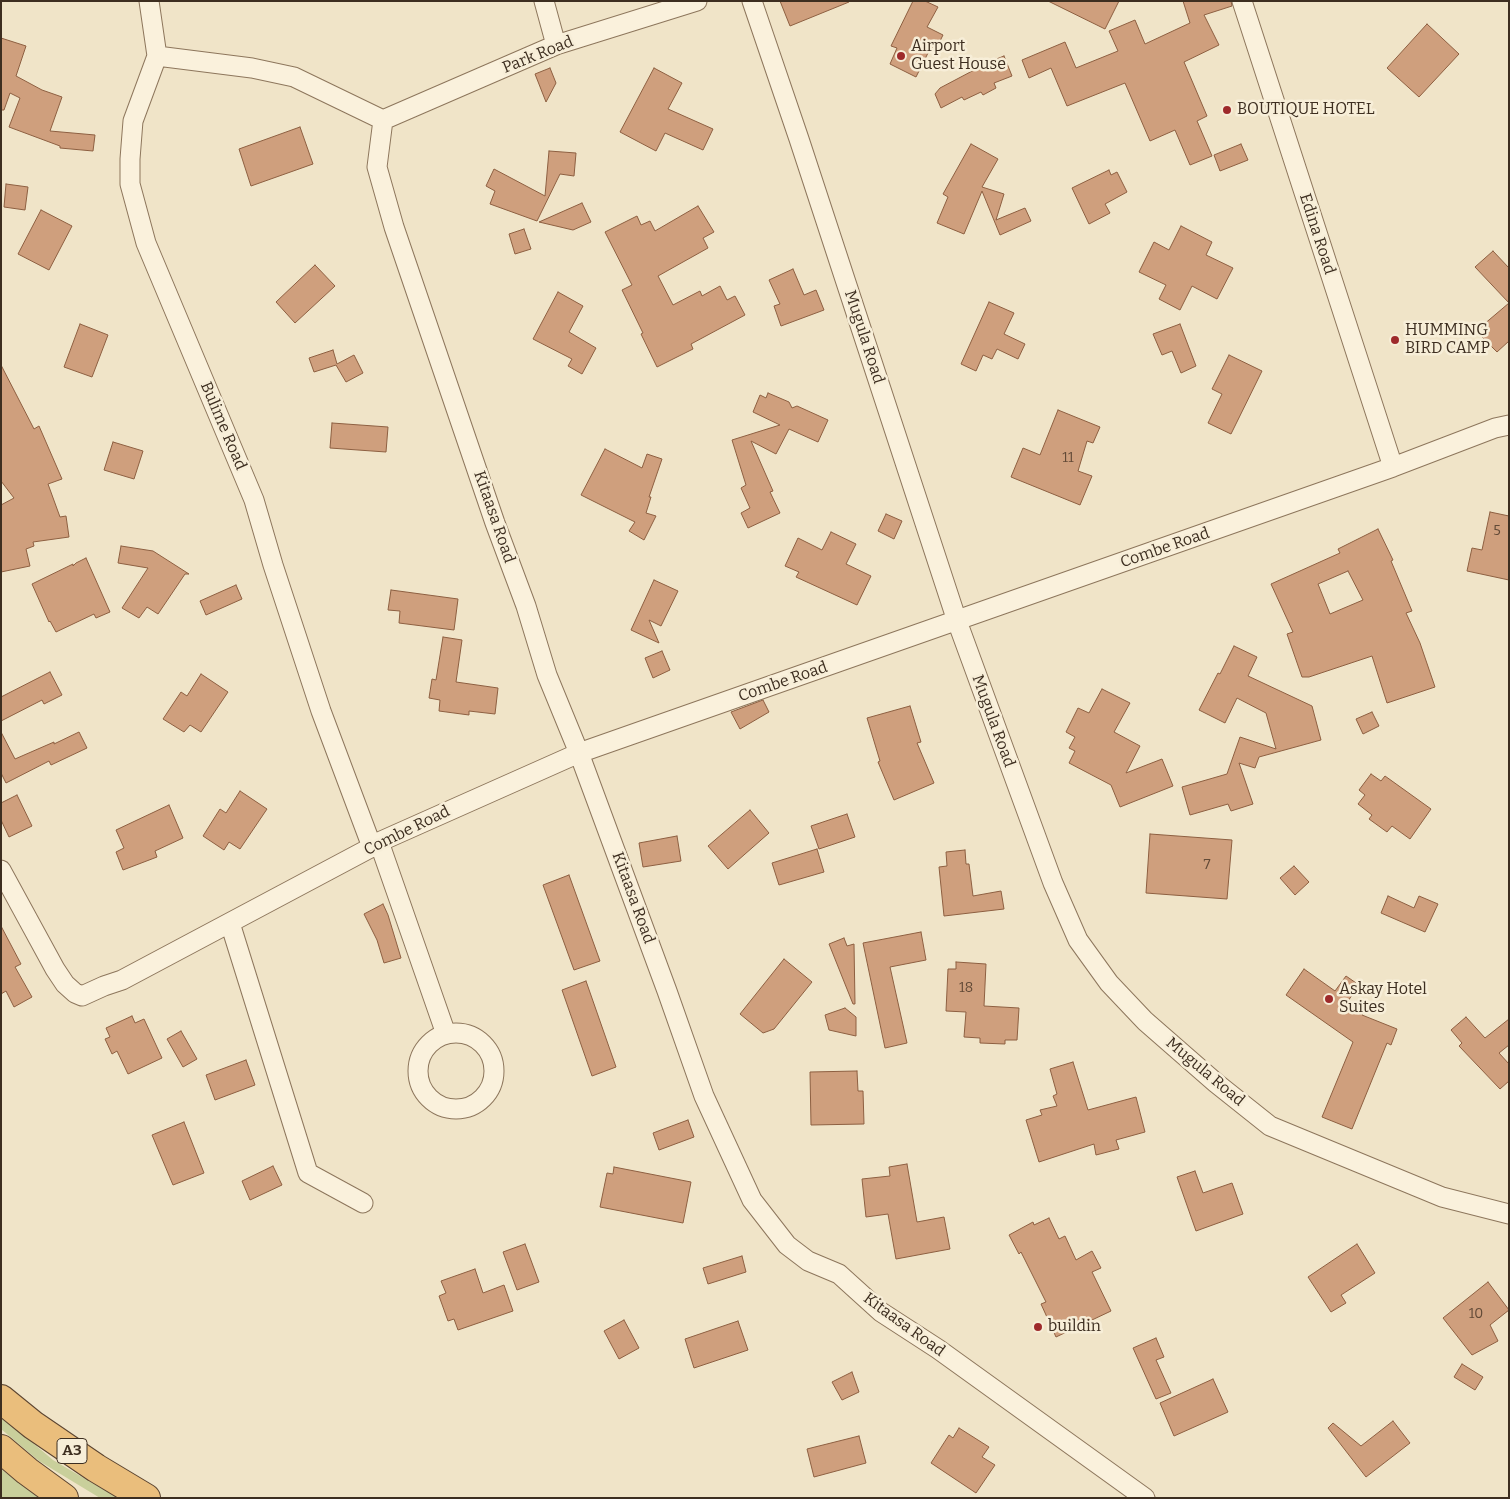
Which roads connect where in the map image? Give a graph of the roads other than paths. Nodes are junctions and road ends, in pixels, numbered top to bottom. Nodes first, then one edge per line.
1 (148, 1) edge
2 (544, 1) edge
3 (697, 1) edge
4 (752, 1) edge
5 (1242, 1) edge
6 (556, 45) junction
7 (157, 56) junction
8 (383, 120) junction
9 (1509, 425) edge
10 (1393, 467) junction
11 (956, 621) junction
12 (579, 753) junction
13 (376, 845) junction
14 (1, 870) edge
15 (230, 923) junction
16 (446, 1034) junction
17 (363, 1203) dead end
18 (1509, 1214) edge
19 (1, 1399) edge
20 (1, 1449) edge
21 (64, 1498) edge
22 (146, 1498) edge
23 (1145, 1498) edge

1 - 7 street, Bulime Road
2 - 6 street
3 - 6 street, Park Road
4 - 11 street, Mugula Road
5 - 10 street, Edina Road
6 - 8 street, Park Road
7 - 8 street
7 - 13 street, Bulime Road
8 - 12 street, Kitaasa Road
9 - 10 street, Combe Road
10 - 11 street, Combe Road
11 - 12 street, Combe Road
11 - 18 street, Mugula Road
12 - 13 street, Combe Road
12 - 23 street, Kitaasa Road
13 - 15 street, Combe Road
13 - 16 street, Bulime Road
14 - 15 street, Combe Road
15 - 17 street
16 - 16 street
19 - 22 highway, A3
20 - 21 highway, A3

